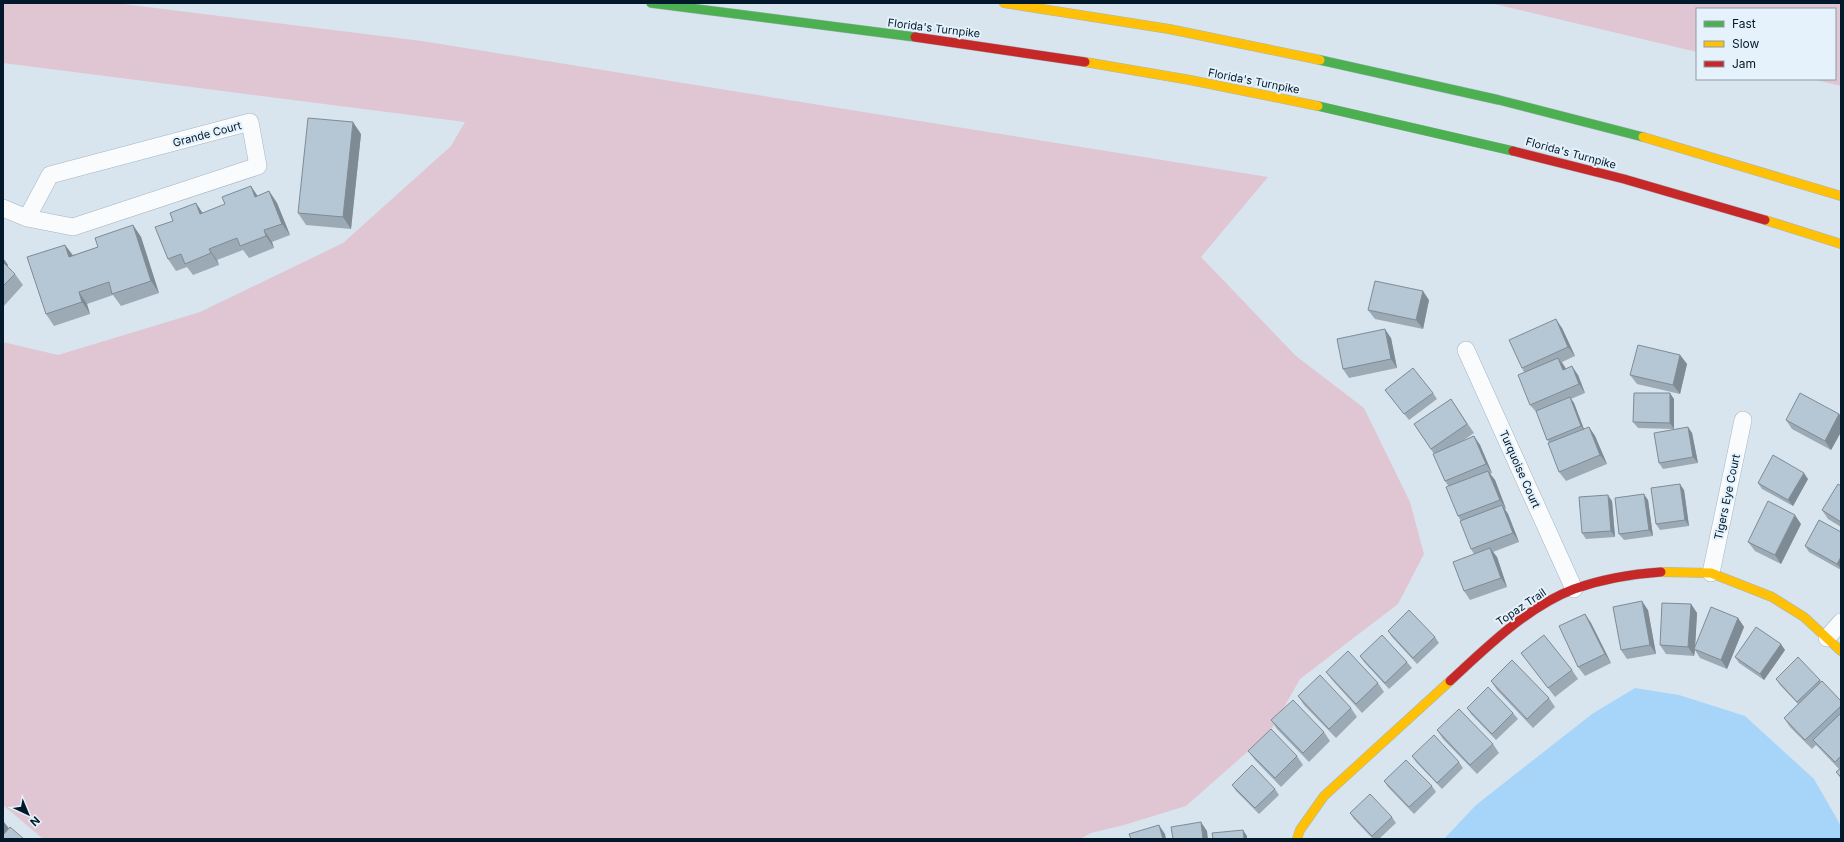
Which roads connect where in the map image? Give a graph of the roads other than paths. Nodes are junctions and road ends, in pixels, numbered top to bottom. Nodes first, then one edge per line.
1 (651, 3) edge
2 (1004, 3) edge
3 (1841, 196) edge
4 (3, 208) edge
5 (27, 218) junction
6 (1841, 244) edge
7 (1466, 350) dead end
8 (1743, 420) dead end
9 (1711, 573) junction
10 (1574, 589) junction
11 (1841, 622) edge
12 (1827, 638) junction
13 (1841, 652) edge
14 (1297, 839) edge

1 - 6 main road, Florida's Turnpike
2 - 3 main road
4 - 5 street, Grande Court
5 - 5 street, Grande Court
7 - 10 street, Turquoise Court
8 - 9 street, Tigers Eye Court
9 - 10 main road, Topaz Trail
9 - 12 main road, Topaz Trail
10 - 14 main road, Topaz Trail
11 - 12 street
12 - 13 main road, Topaz Trail

